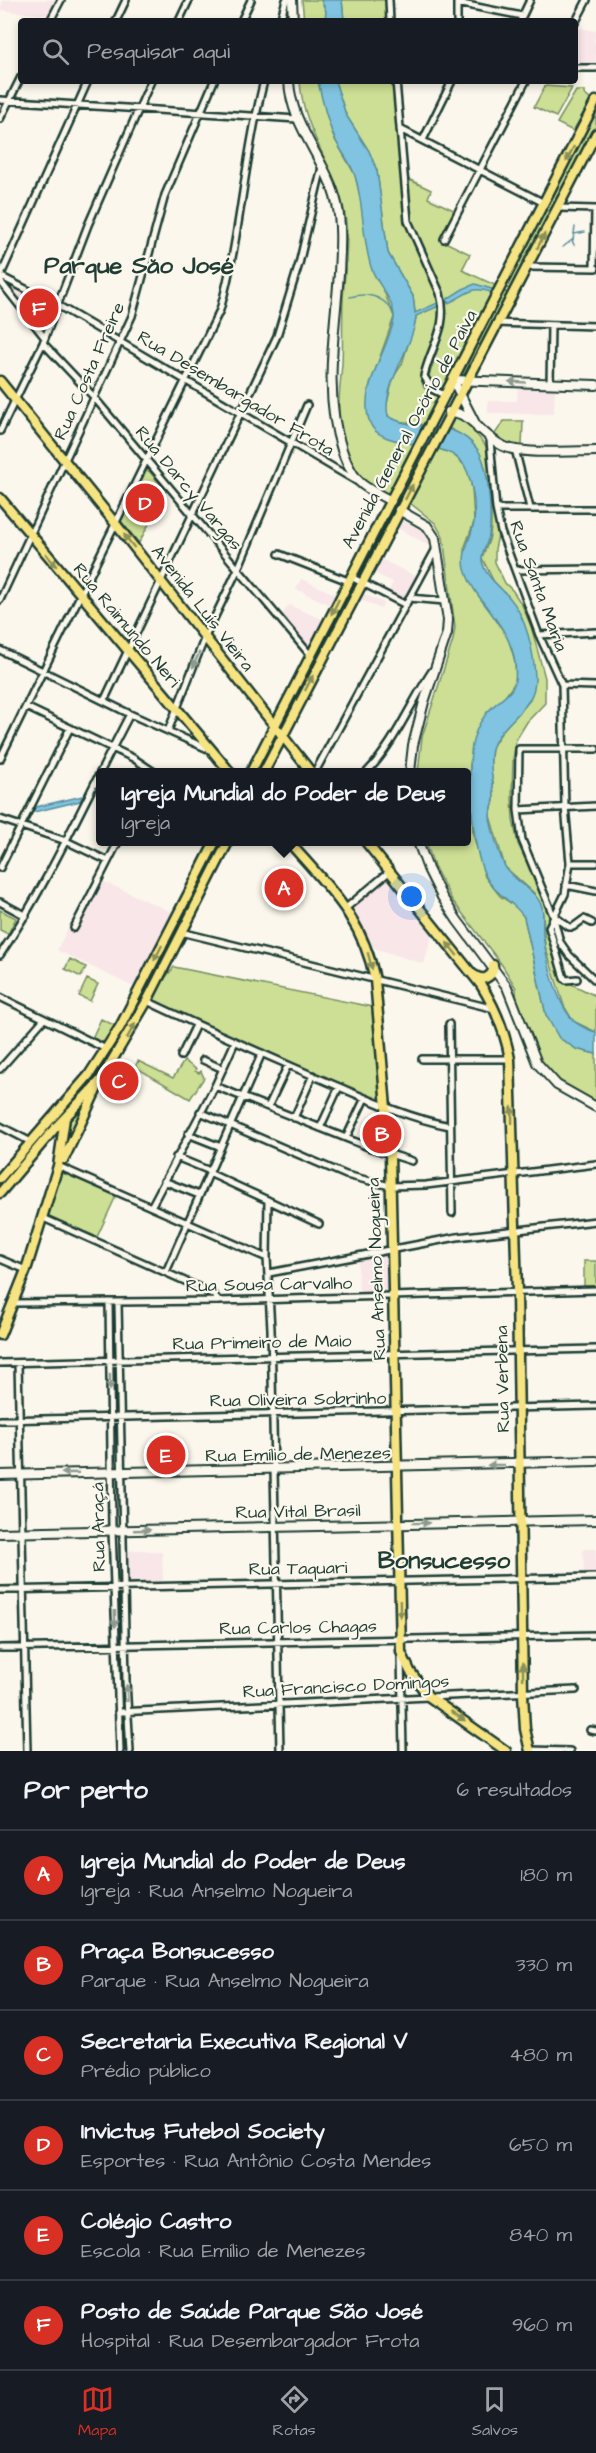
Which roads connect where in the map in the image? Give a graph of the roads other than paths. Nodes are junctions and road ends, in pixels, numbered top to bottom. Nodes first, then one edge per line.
1 (61, 0) edge
2 (126, 0) edge
3 (189, 0) edge
4 (251, 0) edge
5 (286, 0) edge
6 (292, 0) edge
7 (389, 0) edge
8 (530, 0) edge
9 (587, 0) edge
10 (457, 2) edge
11 (52, 18) edge
12 (117, 18) edge
13 (180, 18) edge
14 (242, 18) edge
15 (281, 18) edge
16 (293, 18) edge
17 (390, 18) edge
18 (457, 18) edge
19 (517, 18) edge
20 (521, 18) edge
21 (578, 18) edge
22 (578, 68) edge
23 (596, 68) edge
24 (18, 83) edge
25 (87, 84) edge
26 (150, 84) edge
27 (213, 84) edge
28 (263, 84) edge
29 (289, 84) edge
30 (396, 84) edge
31 (451, 84) edge
32 (524, 84) edge
33 (0, 100) edge
34 (9, 101) junction
35 (596, 101) edge
36 (77, 105) junction
37 (138, 109) junction
38 (200, 112) junction
39 (254, 117) junction
40 (0, 119) edge
41 (297, 119) junction
42 (400, 129) junction
43 (596, 134) edge
44 (423, 140) junction
45 (592, 151) edge
46 (322, 167) junction
47 (479, 170) junction
48 (544, 203) junction
49 (558, 208) junction
50 (595, 209) edge
51 (444, 239) dead end
52 (528, 267) junction
53 (595, 268) edge
54 (0, 278) edge
55 (502, 287) junction
56 (513, 292) junction
57 (59, 306) junction
58 (496, 323) junction
59 (551, 325) junction
60 (596, 326) edge
61 (44, 340) junction
62 (121, 342) junction
63 (187, 380) junction
64 (453, 380) junction
65 (467, 380) junction
66 (0, 381) edge
67 (550, 384) junction
68 (596, 385) edge
69 (460, 393) junction
70 (446, 396) junction
71 (15, 399) junction
72 (95, 400) junction
73 (307, 405) dead end
74 (242, 413) junction
75 (448, 414) junction
76 (478, 429) junction
77 (0, 431) edge
78 (490, 440) junction
79 (290, 443) junction
80 (515, 449) junction
81 (596, 451) edge
82 (146, 460) junction
83 (65, 461) junction
84 (362, 484) junction
85 (0, 498) edge
86 (391, 501) junction
87 (530, 508) junction
88 (496, 509) junction
89 (596, 509) edge
90 (399, 510) junction
91 (192, 515) junction
92 (115, 523) junction
93 (31, 536) junction
94 (437, 547) junction
95 (279, 554) dead end
96 (238, 568) junction
97 (596, 569) edge
98 (515, 570) junction
99 (350, 579) junction
100 (160, 580) junction
101 (361, 582) junction
102 (80, 595) junction
103 (409, 598) junction
104 (0, 600) edge
105 (445, 601) junction
106 (406, 605) junction
107 (596, 632) edge
108 (539, 635) junction
109 (206, 637) junction
110 (0, 650) edge
111 (128, 650) junction
112 (310, 656) junction
113 (436, 664) junction
114 (42, 672) junction
115 (562, 685) junction
116 (596, 686) edge
117 (104, 701) junction
118 (26, 707) junction
119 (177, 709) junction
120 (130, 714) junction
121 (275, 725) junction
122 (70, 728) junction
123 (168, 731) junction
124 (283, 735) junction
125 (113, 748) junction
126 (564, 749) junction
127 (596, 749) edge
128 (211, 750) junction
129 (0, 759) edge
130 (103, 768) edge
131 (148, 768) edge
132 (227, 768) edge
133 (253, 768) edge
134 (266, 768) edge
135 (310, 768) edge
136 (315, 768) edge
137 (371, 768) edge
138 (410, 768) edge
139 (96, 782) edge
140 (96, 789) edge
141 (92, 790) junction
142 (565, 806) junction
143 (596, 806) edge
144 (518, 810) junction
145 (0, 819) edge
146 (22, 825) junction
147 (66, 841) junction
148 (116, 846) edge
149 (213, 846) edge
150 (226, 846) edge
151 (292, 846) edge
152 (369, 846) edge
153 (420, 846) edge
154 (108, 861) junction
155 (570, 862) junction
156 (596, 863) edge
157 (0, 868) edge
158 (390, 871) junction
159 (566, 885) junction
160 (596, 891) edge
161 (0, 902) edge
162 (346, 908) junction
163 (553, 915) junction
164 (26, 916) junction
165 (592, 923) dead end
166 (74, 928) dead end
167 (181, 932) junction
168 (0, 955) edge
169 (493, 965) junction
170 (474, 975) junction
171 (577, 979) dead end
172 (375, 980) junction
173 (596, 981) edge
174 (0, 998) edge
175 (147, 1001) junction
176 (496, 1010) junction
177 (44, 1019) junction
178 (449, 1024) dead end
179 (196, 1025) junction
180 (235, 1042) junction
181 (106, 1049) junction
182 (262, 1053) junction
183 (181, 1056) dead end
184 (450, 1058) junction
185 (422, 1059) dead end
186 (510, 1059) junction
187 (203, 1060) dead end
188 (288, 1065) junction
189 (0, 1069) edge
190 (223, 1069) junction
191 (314, 1076) junction
192 (100, 1081) junction
193 (215, 1086) junction
194 (339, 1087) junction
195 (72, 1095) junction
196 (243, 1096) junction
197 (365, 1098) junction
198 (268, 1107) junction
199 (596, 1107) edge
200 (387, 1109) junction
201 (200, 1112) junction
202 (65, 1118) junction
203 (294, 1118) junction
204 (230, 1125) junction
205 (0, 1126) edge
206 (450, 1126) junction
207 (320, 1128) junction
208 (188, 1134) junction
209 (346, 1138) junction
210 (31, 1142) junction
211 (221, 1147) junction
212 (371, 1148) junction
213 (390, 1154) junction
214 (176, 1156) junction
215 (412, 1161) dead end
216 (596, 1164) edge
217 (58, 1166) junction
218 (210, 1172) junction
219 (513, 1173) junction
220 (0, 1178) edge
221 (164, 1181) junction
222 (451, 1182) junction
223 (390, 1186) junction
224 (0, 1193) edge
225 (199, 1195) junction
226 (268, 1200) junction
227 (151, 1207) junction
228 (452, 1213) dead end
229 (41, 1217) junction
230 (596, 1221) edge
231 (188, 1223) junction
232 (319, 1224) dead end
233 (515, 1230) junction
234 (393, 1250) junction
235 (0, 1258) edge
236 (267, 1258) junction
237 (26, 1270) junction
238 (166, 1272) junction
239 (269, 1273) junction
240 (596, 1290) edge
241 (517, 1292) junction
242 (393, 1296) junction
243 (269, 1299) junction
244 (218, 1300) junction
245 (109, 1302) junction
246 (14, 1303) junction
247 (118, 1303) junction
248 (2, 1324) edge
249 (0, 1335) edge
250 (596, 1349) edge
251 (518, 1350) junction
252 (395, 1354) junction
253 (271, 1356) junction
254 (110, 1360) junction
255 (120, 1360) junction
256 (0, 1363) edge
257 (18, 1363) junction
258 (596, 1406) edge
259 (518, 1409) junction
260 (396, 1412) junction
261 (273, 1414) junction
262 (111, 1418) junction
263 (121, 1418) junction
264 (0, 1420) edge
265 (18, 1420) junction
266 (596, 1461) edge
267 (519, 1464) junction
268 (396, 1467) junction
269 (274, 1469) junction
270 (112, 1472) junction
271 (122, 1472) junction
272 (20, 1474) junction
273 (0, 1475) edge
274 (596, 1520) edge
275 (520, 1521) junction
276 (397, 1524) junction
277 (274, 1526) junction
278 (112, 1530) junction
279 (124, 1530) junction
280 (20, 1532) junction
281 (0, 1533) edge
282 (596, 1577) edge
283 (522, 1579) junction
284 (399, 1582) junction
285 (277, 1583) junction
286 (126, 1587) junction
287 (114, 1588) junction
288 (0, 1590) edge
289 (21, 1590) junction
290 (596, 1635) edge
291 (523, 1637) junction
292 (401, 1640) junction
293 (276, 1642) junction
294 (116, 1646) junction
295 (125, 1646) junction
296 (0, 1648) edge
297 (23, 1648) junction
298 (401, 1652) junction
299 (576, 1690) dead end
300 (523, 1694) junction
301 (428, 1696) junction
302 (402, 1697) junction
303 (279, 1704) junction
304 (118, 1712) junction
305 (128, 1712) junction
306 (504, 1750) edge
307 (530, 1750) edge
308 (27, 1751) edge
309 (120, 1751) edge
310 (130, 1751) edge
311 (280, 1751) edge
312 (403, 1751) edge
313 (570, 1751) edge

1 - 11 street
2 - 12 street
3 - 13 street
4 - 14 street
5 - 15 street
6 - 16 street
7 - 17 street
8 - 20 street
9 - 21 street
10 - 18 street
10 - 19 street
22 - 23 street
24 - 34 street
25 - 36 street
26 - 37 street
27 - 38 street, Rua Costa Freire
28 - 39 street
29 - 41 street
30 - 42 street
31 - 44 street
32 - 47 street
33 - 34 street
34 - 36 street
34 - 40 street
35 -> 48 main road, Avenida General Osório de Paiva
36 - 37 street
36 - 54 street
37 - 38 street
37 - 57 street
38 - 39 street
38 - 62 street, Rua Costa Freire
39 - 41 street
39 - 63 street
41 - 46 street
42 - 44 street
42 - 70 street
43 - 45 main road, Avenida General Osório de Paiva
44 - 47 street
45 - 49 main road, Avenida General Osório de Paiva
46 - 74 street
46 - 84 street
47 - 48 street
47 - 51 street
48 - 55 main road, Avenida General Osório de Paiva
49 - 50 street
52 -> 49 main road, Avenida General Osório de Paiva
50 - 53 street
52 - 53 street
52 - 56 main road, Avenida General Osório de Paiva
54 - 57 street, Rua Desembargador Frota
54 - 61 street, Rua Darcy Vargas
55 - 56 main road
55 - 64 main road, Avenida General Osório de Paiva
56 - 58 main road, Avenida General Osório de Paiva
57 - 61 street
57 - 62 street, Rua Desembargador Frota
58 - 59 street
58 - 65 main road, Avenida General Osório de Paiva
59 - 60 street
59 - 67 street
61 - 71 street
61 - 72 street, Rua Darcy Vargas
62 - 63 street, Rua Desembargador Frota
62 - 72 street, Rua Costa Freire
63 - 74 street, Rua Desembargador Frota
63 - 82 street
64 - 65 street
64 - 69 street
64 - 70 main road, Avenida General Osório de Paiva
67 -> 65 street
65 - 69 main road, Avenida General Osório de Paiva
66 - 71 main road, Avenida Luís Vieira
67 - 68 street
69 - 75 main road, Avenida General Osório de Paiva
69 - 76 street
70 - 86 main road, Avenida General Osório de Paiva
71 - 77 street
71 - 83 main road, Avenida Luís Vieira
72 - 82 street, Rua Darcy Vargas
72 - 83 street, Rua Costa Freire
73 - 79 street
74 - 79 street, Rua Desembargador Frota
74 - 91 street
75 - 76 street
90 -> 75 main road, Avenida General Osório de Paiva
76 - 78 street
78 - 80 street
78 - 88 street, Rua Santa Maria
79 - 84 street, Rua Desembargador Frota
79 - 96 street
80 - 81 street
80 - 87 street
82 - 91 street, Rua Darcy Vargas
82 - 92 street
83 - 92 main road, Avenida Luís Vieira
83 - 93 street, Rua Costa Freire
84 - 86 street
85 - 93 main road, Rua Raimundo Neri
86 - 99 main road, Avenida General Osório de Paiva
87 - 88 street
87 - 89 street
88 - 98 street, Rua Santa Maria
90 - 94 street
90 - 101 main road, Avenida General Osório de Paiva
91 - 96 street, Rua Darcy Vargas
91 - 100 street
100 -> 92 main road, Avenida Luís Vieira
92 - 102 street
93 -> 102 main road, Rua Raimundo Neri
93 - 104 street, Rua Costa Freire
94 - 103 street
94 - 105 street
95 - 99 street
96 - 109 street
96 - 112 street, Rua Darcy Vargas
97 - 98 street
98 - 108 street, Rua Santa Maria
99 - 101 street
99 -> 112 main road, Avenida General Osório de Paiva
100 - 109 main road, Avenida Luís Vieira
100 - 111 street
101 - 106 street
124 -> 101 main road, Avenida General Osório de Paiva
102 - 111 main road, Rua Raimundo Neri
102 - 114 street
103 - 105 street
103 - 106 street
105 - 113 street
106 - 136 street
107 - 108 street
108 - 115 street, Rua Santa Maria
109 -> 119 street
109 - 121 main road, Avenida Luís Vieira
110 - 114 street
111 - 117 street
111 - 119 main road, Rua Raimundo Neri
112 - 121 main road, Avenida General Osório de Paiva
113 - 137 street
113 - 138 street
114 - 117 street
114 - 118 street
115 - 116 street
115 - 126 street, Rua Santa Maria
117 - 120 street
118 - 122 street
118 - 129 street
119 - 123 street
119 - 128 main road, Rua Raimundo Neri
120 - 123 street
120 - 125 street
121 - 124 main road, Avenida Luís Vieira
121 - 133 main road, Avenida General Osório de Paiva
122 - 125 street
122 - 146 street
123 - 128 street
124 - 134 main road, Avenida General Osório de Paiva
124 - 135 main road, Avenida Luís Vieira
125 - 130 street
125 - 131 street
126 - 127 street
126 - 142 street, Rua Santa Maria
126 - 144 street
128 - 132 main road, Rua Raimundo Neri
139 - 141 street
140 - 141 street
141 - 147 street
142 - 143 street
142 - 144 street
142 - 155 street, Rua Santa Maria
144 - 163 street
145 - 146 street
146 - 147 street
146 - 157 street
147 - 154 street
147 - 164 street
148 - 154 street
149 -> 181 main road
150 - 167 main road
151 - 162 main road, Rua Anselmo Nogueira
152 - 158 main road
153 - 169 street
154 - 166 street
155 - 156 street
155 - 159 street, Rua Santa Maria
158 - 162 street
170 -> 158 main road
159 - 160 street
159 - 163 street, Rua Santa Maria
161 - 164 street
162 -> 172 main road, Rua Anselmo Nogueira
163 - 165 street
163 - 171 street
163 - 173 street
164 - 168 street
167 - 172 street
167 - 175 main road
169 - 170 main road
169 - 199 street
170 - 176 main road
172 - 176 street
172 - 200 main road, Rua Anselmo Nogueira
174 - 177 street
175 - 179 street
192 -> 175 main road
176 - 186 main road, Rua Verbena
177 - 181 street
177 - 189 street
178 - 184 street
179 - 180 street
179 - 183 street
180 - 182 street
180 - 190 street
181 - 195 main road
182 - 188 street
182 - 196 street
184 - 185 street
184 - 186 street
184 - 206 street
219 -> 186 main road, Rua Verbena
187 - 190 street
188 - 191 street
188 - 198 street
190 - 193 street
191 - 194 street
191 - 203 street
192 - 202 main road
192 - 217 main road
193 - 196 street
193 - 201 street
194 - 197 street
194 - 207 street
195 - 202 main road
195 - 210 main road
196 - 198 street
196 - 204 street
197 - 200 street
197 - 209 street
198 - 203 street
200 - 206 street
200 - 212 street
200 - 213 main road, Rua Anselmo Nogueira
201 - 204 street
201 - 208 street
202 - 217 main road
202 - 224 main road
203 - 207 street
204 - 211 street
204 - 223 street
205 - 210 street
206 - 222 street
207 - 209 street
208 - 211 street
208 - 214 street
209 - 212 street
210 - 220 main road
211 - 218 street
212 - 213 street
213 - 215 street
213 - 223 main road, Rua Anselmo Nogueira
214 - 218 street
214 - 221 street
216 - 219 street
217 - 227 street
217 - 229 main road
218 - 225 street
218 - 226 street
219 - 222 street
219 - 233 main road, Rua Verbena
221 - 225 street
221 - 227 street
222 - 223 street
222 - 228 street
223 - 234 main road, Rua Anselmo Nogueira
225 - 231 street
226 - 232 street
226 - 236 street
227 - 231 street
229 - 237 main road
229 - 238 street
230 - 233 street
231 - 236 street
231 - 238 street
233 - 234 street
233 - 241 main road, Rua Verbena
234 - 239 street
234 - 242 main road, Rua Anselmo Nogueira
235 - 237 street
236 - 239 street
237 - 246 main road
238 - 244 street
239 - 243 street
240 - 241 street, Rua Sousa Carvalho
241 - 242 street, Rua Sousa Carvalho
241 - 251 main road, Rua Verbena
242 - 243 street, Rua Sousa Carvalho
242 - 252 main road, Rua Anselmo Nogueira
243 - 244 street, Rua Sousa Carvalho
243 - 253 street
244 - 247 street, Rua Sousa Carvalho
245 - 246 street, Rua Sousa Carvalho
245 - 247 street, Rua Sousa Carvalho
245 - 254 street, Rua Araçá
246 - 248 main road
247 - 255 street, Rua Araçá
248 - 249 main road
250 - 251 street, Rua Primeiro de Maio
251 - 252 street, Rua Primeiro de Maio
251 - 259 main road, Rua Verbena
252 - 253 street, Rua Primeiro de Maio
252 - 260 main road, Rua Anselmo Nogueira
253 - 255 street, Rua Primeiro de Maio
253 - 261 street
254 - 255 street, Rua Primeiro de Maio
254 - 257 street, Rua Primeiro de Maio
254 -> 262 street, Rua Araçá
255 - 263 street, Rua Araçá
256 - 257 street, Rua Primeiro de Maio
257 - 265 street
258 - 259 street, Rua Oliveira Sobrinho
259 - 260 street, Rua Oliveira Sobrinho
259 - 267 main road, Rua Verbena
260 - 261 street, Rua Oliveira Sobrinho
260 - 268 main road, Rua Anselmo Nogueira
261 - 263 street, Rua Oliveira Sobrinho
261 - 269 street
262 - 263 street, Rua Oliveira Sobrinho
262 - 265 street, Rua Oliveira Sobrinho
262 - 270 street, Rua Araçá
263 - 271 street, Rua Araçá
264 - 265 street, Rua Oliveira Sobrinho
265 - 272 street
266 - 267 street, Rua Emílio de Menezes
267 -> 268 street, Rua Emílio de Menezes
267 - 275 main road, Rua Verbena
268 - 269 street, Rua Emílio de Menezes
268 - 276 main road, Rua Anselmo Nogueira
269 - 271 street, Rua Emílio de Menezes
269 - 277 street
270 - 271 street, Rua Emílio de Menezes
270 -> 272 street, Rua Emílio de Menezes
270 - 278 street, Rua Araçá
271 - 279 street, Rua Araçá
272 - 273 street, Rua Emílio de Menezes
272 - 280 street
274 - 275 street, Rua Vital Brasil
276 -> 275 street, Rua Vital Brasil
275 - 283 main road, Rua Verbena
276 - 277 street, Rua Vital Brasil
276 - 284 main road, Rua Anselmo Nogueira
279 -> 277 street, Rua Vital Brasil
277 - 285 street
278 - 279 street, Rua Vital Brasil
278 - 280 street, Rua Vital Brasil
278 - 287 street, Rua Araçá
279 - 286 street, Rua Araçá
280 - 281 street, Rua Vital Brasil
280 - 289 street
282 - 283 street, Rua Taquari
283 - 284 street, Rua Taquari
283 - 291 main road, Rua Verbena
284 - 285 street, Rua Taquari
284 -> 292 main road, Rua Anselmo Nogueira
285 - 286 street, Rua Taquari
285 - 293 street
286 - 287 street, Rua Taquari
286 - 295 street, Rua Araçá
287 - 289 street, Rua Taquari
287 -> 294 street, Rua Araçá
288 - 289 street, Rua Taquari
289 - 297 street
290 - 291 street, Rua Carlos Chagas
291 - 292 street, Rua Carlos Chagas
300 -> 291 main road, Rua Verbena
292 - 293 street, Rua Carlos Chagas
292 - 298 main road, Rua Anselmo Nogueira
293 - 295 street, Rua Carlos Chagas
293 - 303 street
294 - 295 street, Rua Carlos Chagas
294 - 297 street, Rua Carlos Chagas
294 - 304 street, Rua Araçá
305 -> 295 street, Rua Araçá
296 - 297 street, Rua Carlos Chagas
297 - 308 street
298 - 301 main road, Rua Anselmo Nogueira
298 - 302 street, Rua Anselmo Nogueira
299 - 300 street, Rua Francisco Domingos
300 - 301 street, Rua Francisco Domingos
300 - 307 main road, Rua Verbena
301 - 302 street, Rua Francisco Domingos
301 -> 306 main road, Rua Anselmo Nogueira
302 - 303 street, Rua Francisco Domingos
302 - 312 street, Rua Anselmo Nogueira
303 - 305 street, Rua Francisco Domingos
303 - 311 street
304 - 305 street, Rua Francisco Domingos
304 - 309 street, Rua Araçá
305 - 310 street, Rua Araçá
307 - 313 street

